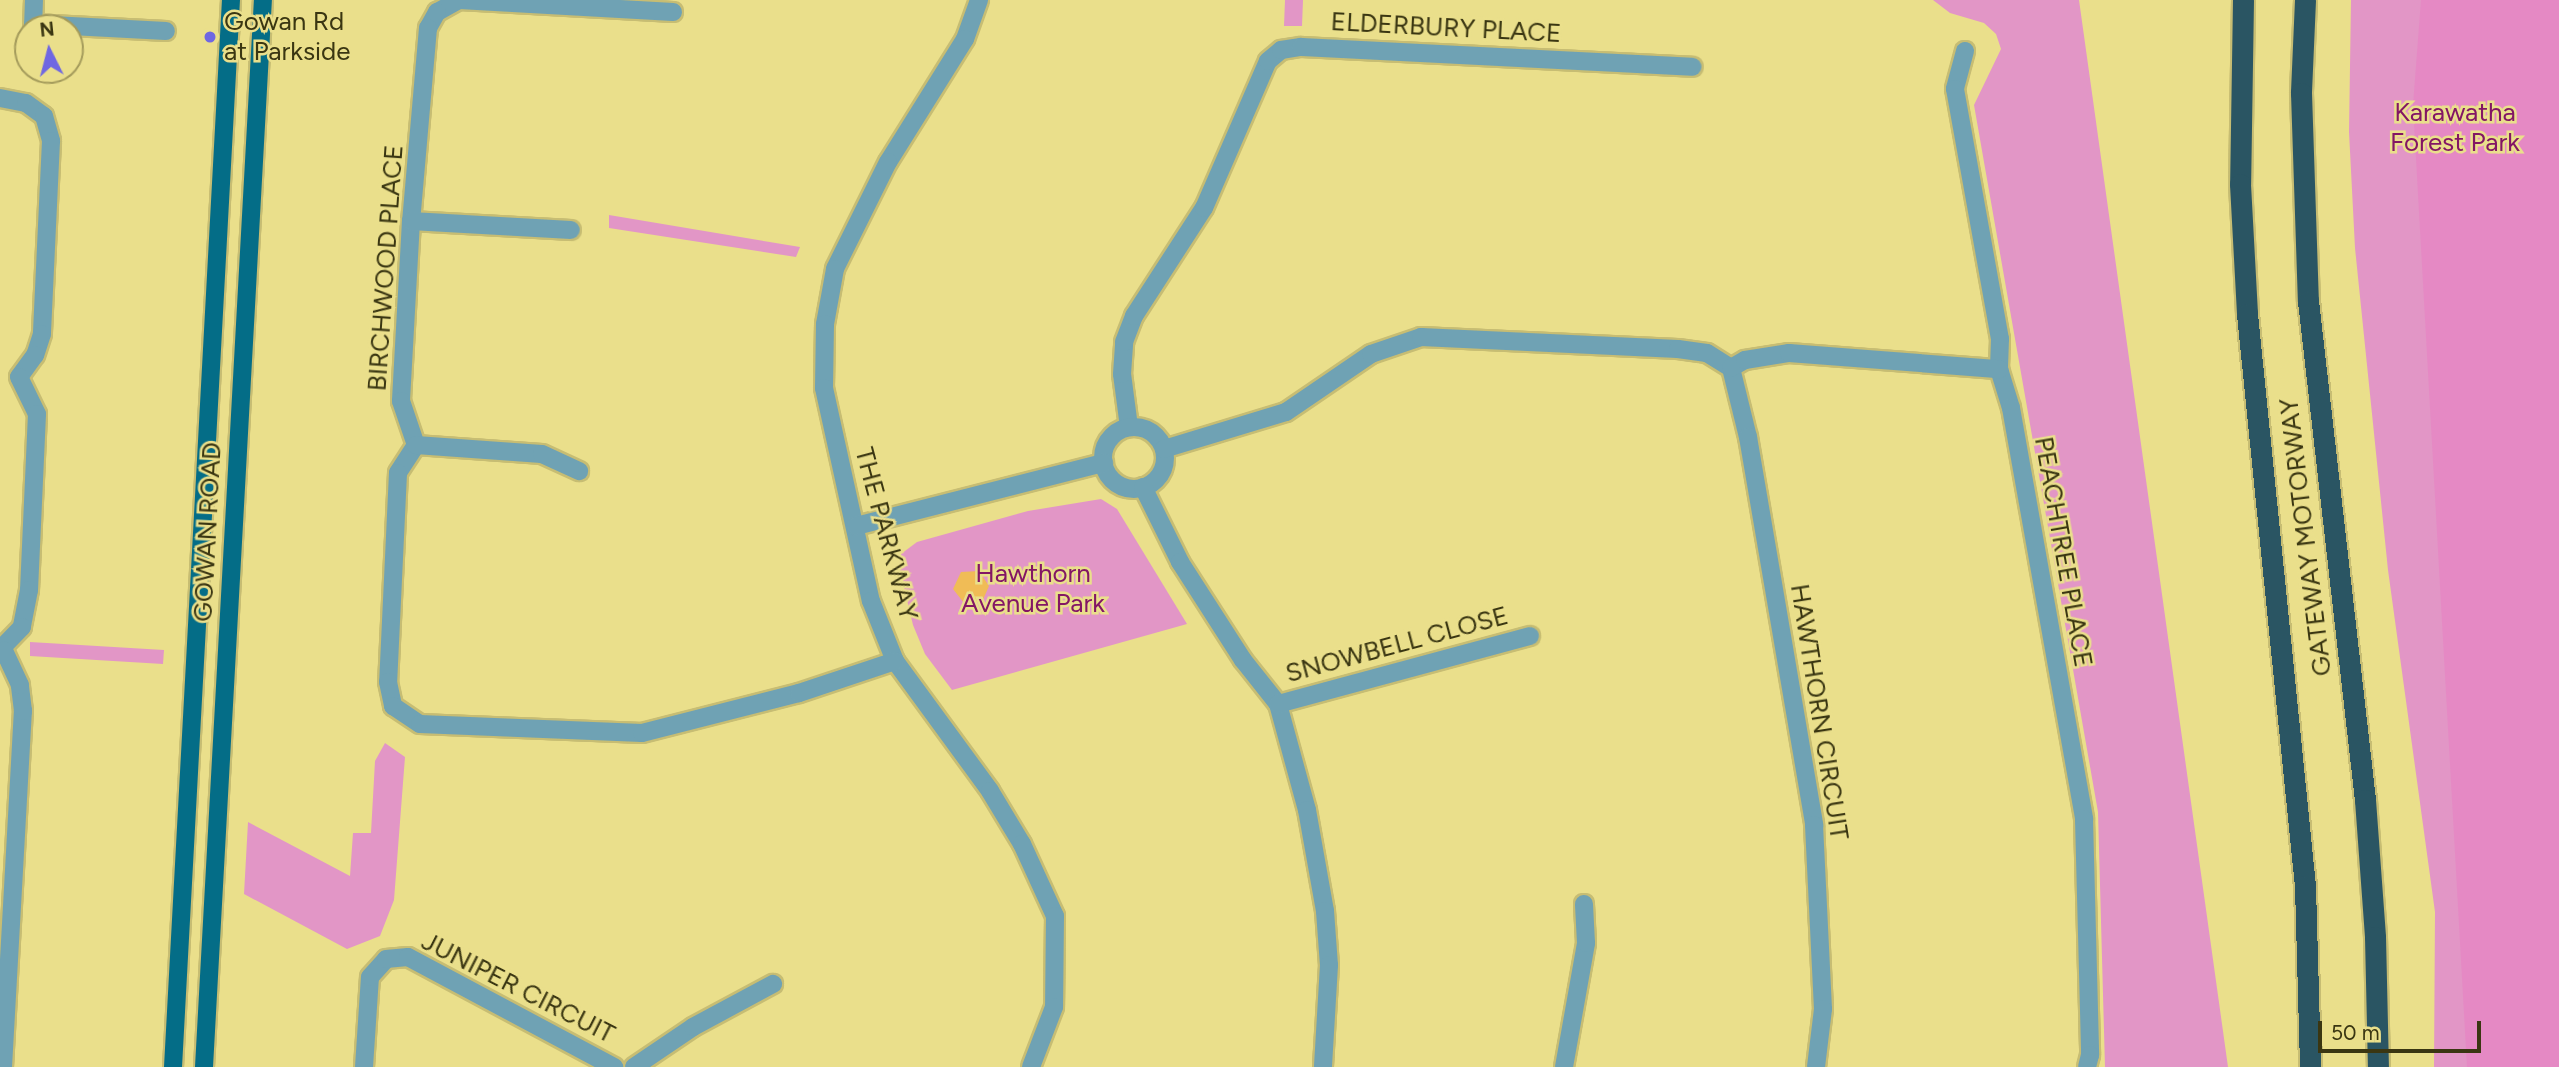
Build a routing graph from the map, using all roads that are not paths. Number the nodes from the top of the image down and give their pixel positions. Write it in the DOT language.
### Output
graph roads {
  1 [pos="231,0"];
  2 [pos="263,0"];
  3 [pos="979,0"];
  4 [pos="2243,0"];
  5 [pos="2305,0"];
  6 [pos="430,6"];
  7 [pos="673,12"];
  8 [pos="84,28"];
  9 [pos="166,31"];
  10 [pos="1965,51"];
  11 [pos="1692,67"];
  12 [pos="0,98"];
  13 [pos="411,221"];
  14 [pos="570,230"];
  15 [pos="1731,368"];
  16 [pos="1999,369"];
  17 [pos="0,376"];
  18 [pos="19,377"];
  19 [pos="1129,427"];
  20 [pos="416,445"];
  21 [pos="1164,449"];
  22 [pos="1104,463"];
  23 [pos="579,471"];
  24 [pos="1143,487"];
  25 [pos="856,526"];
  26 [pos="1530,636"];
  27 [pos="2,650"];
  28 [pos="895,662"];
  29 [pos="1278,704"];
  30 [pos="1584,904"];
  31 [pos="773,984"];
  32 [pos="3,1067"];
  33 [pos="173,1067"];
  34 [pos="204,1067"];
  35 [pos="364,1067"];
  36 [pos="614,1067"];
  37 [pos="634,1067"];
  38 [pos="1031,1067"];
  39 [pos="1323,1067"];
  40 [pos="1564,1067"];
  41 [pos="1816,1067"];
  42 [pos="2087,1067"];
  43 [pos="2310,1067"];
  44 [pos="2378,1067"];
  1 -- 33 [label="main road, GOWAN ROAD"];
  2 -- 34 [label="main road, GOWAN ROAD"];
  3 -- 25 [label="street, THE PARKWAY"];
  4 -- 43 [label="highway, GATEWAY MOTORWAY"];
  5 -- 44 [label="highway, GATEWAY MOTORWAY"];
  6 -- 7 [label="street, BIRCHWOOD PLACE"];
  6 -- 13 [label="street, BIRCHWOOD PLACE"];
  8 -- 9 [label="street"];
  10 -- 16 [label="street, PEACHTREE PLACE"];
  11 -- 19 [label="street, ELDERBURY PLACE"];
  12 -- 18 [label="street"];
  13 -- 14 [label="street"];
  13 -- 20 [label="street, BIRCHWOOD PLACE"];
  15 -- 16 [label="street"];
  15 -- 21 [label="street"];
  15 -- 41 [label="street, HAWTHORN CIRCUIT"];
  16 -- 42 [label="street, PEACHTREE PLACE"];
  17 -- 18 [label="street"];
  18 -- 27 [label="street"];
  19 -- 21 [label="street"];
  19 -- 22 [label="street"];
  20 -- 23 [label="street"];
  20 -- 28 [label="street"];
  21 -- 24 [label="street"];
  22 -- 24 [label="street"];
  22 -- 25 [label="street"];
  24 -- 29 [label="street"];
  25 -- 28 [label="street, THE PARKWAY"];
  26 -- 29 [label="street, SNOWBELL CLOSE"];
  27 -- 32 [label="street"];
  28 -- 38 [label="street, THE PARKWAY"];
  29 -- 39 [label="street"];
  30 -- 40 [label="street"];
  31 -- 37 [label="street"];
  35 -- 36 [label="street, JUNIPER CIRCUIT"];
}
